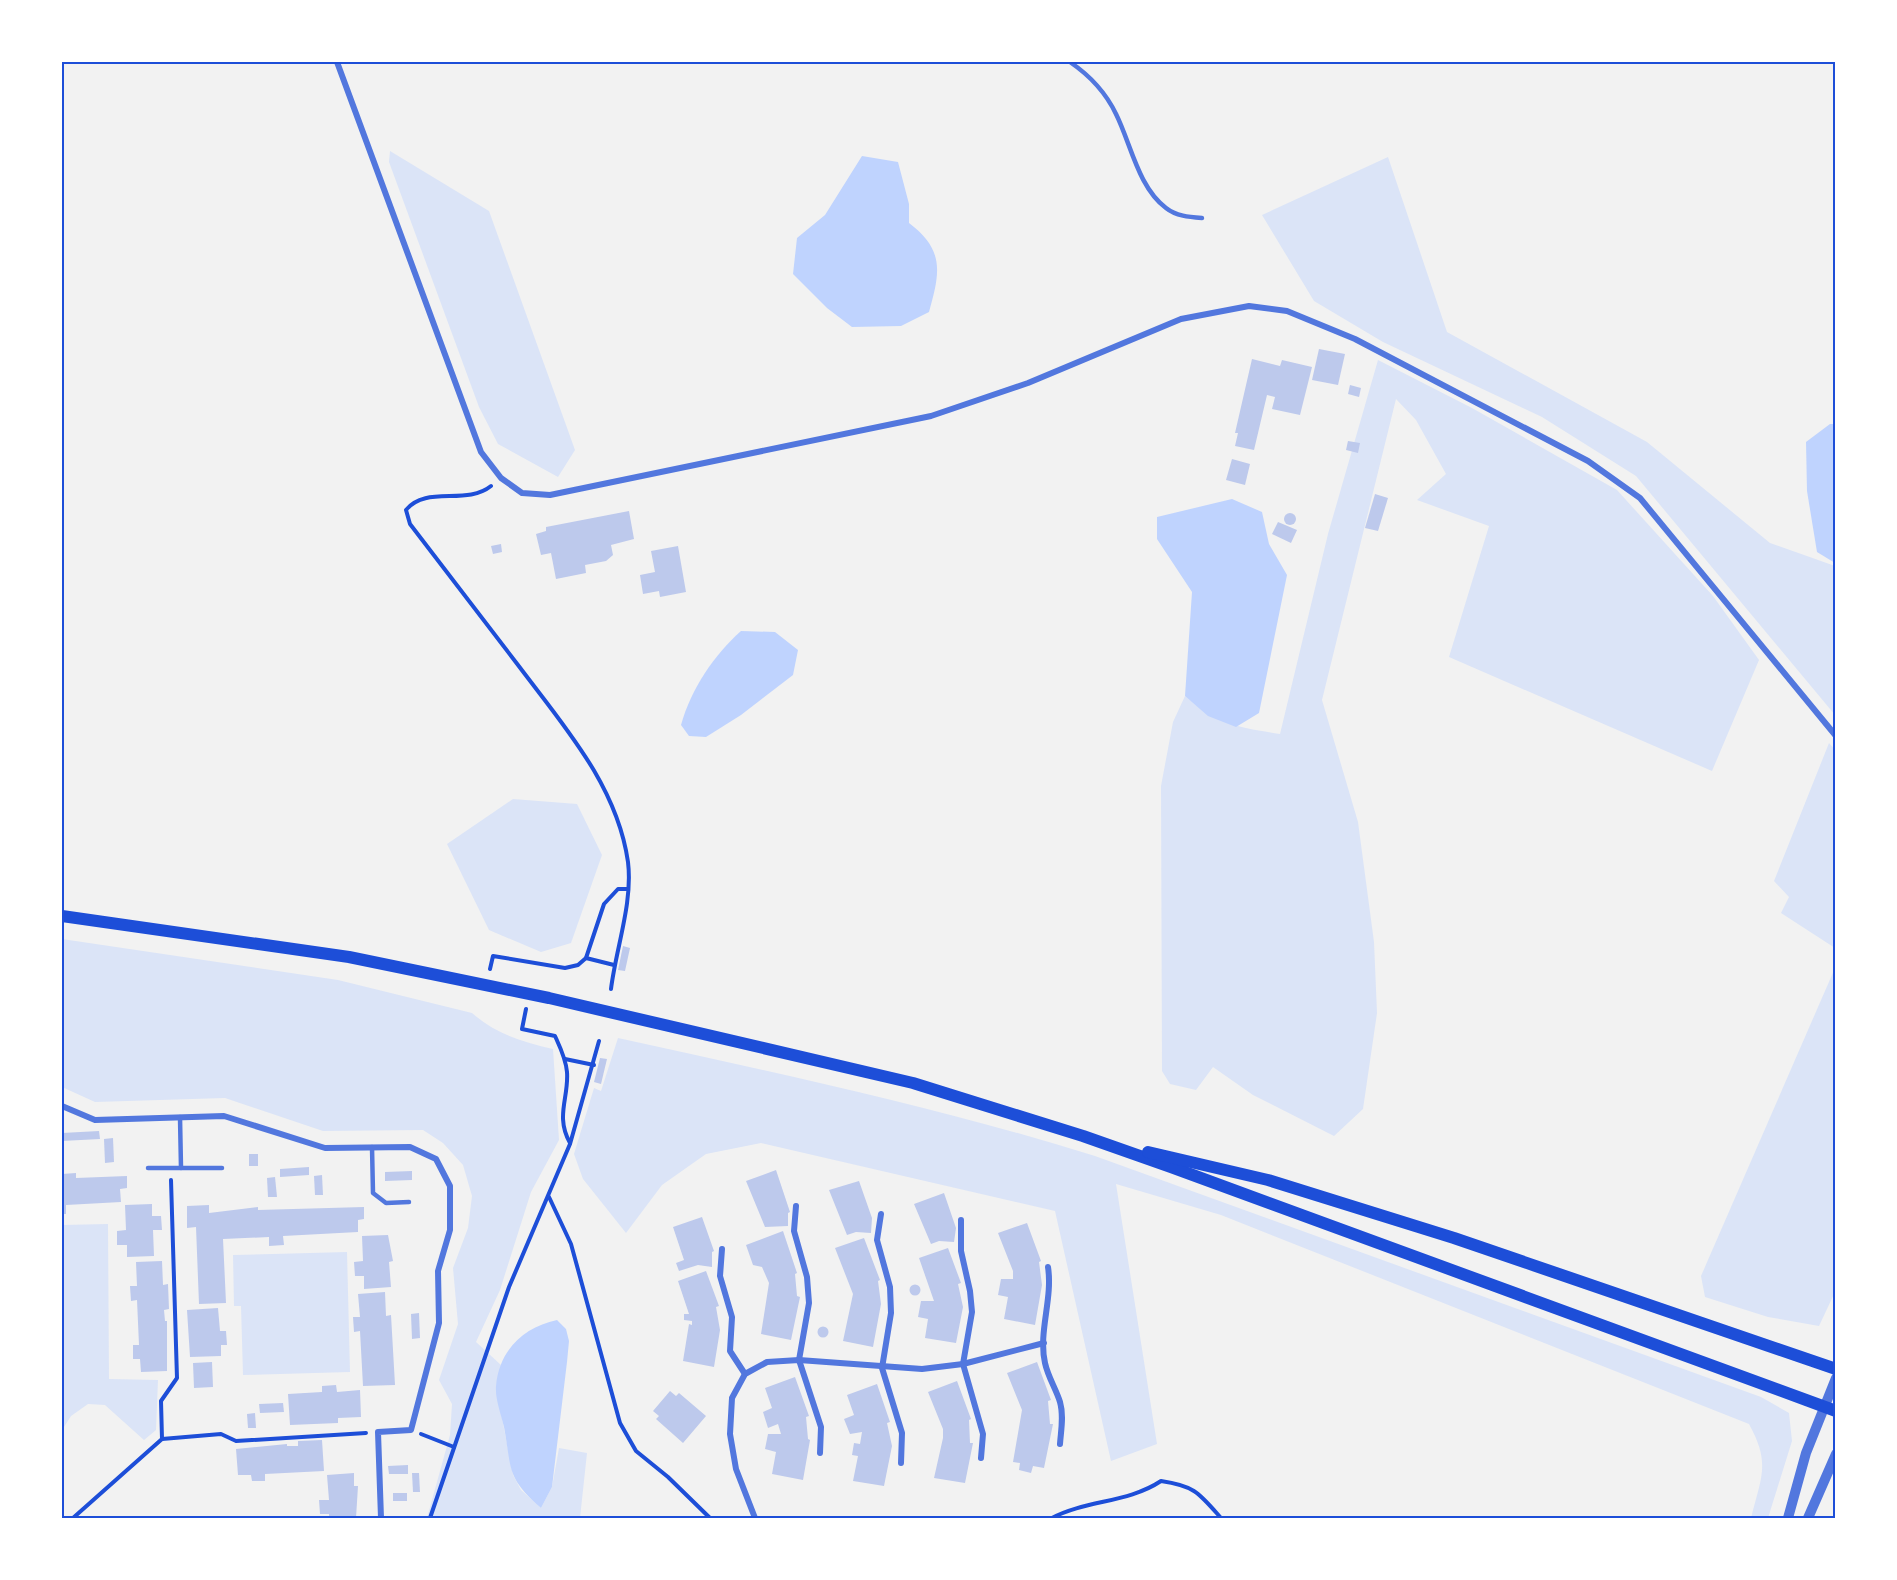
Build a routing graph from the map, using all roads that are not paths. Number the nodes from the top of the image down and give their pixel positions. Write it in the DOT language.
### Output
graph roads {
  1 [pos="337,62"];
  2 [pos="1071,62"];
  3 [pos="1202,218"];
  4 [pos="1836,736"];
  5 [pos="62,916"];
  6 [pos="62,1106"];
  7 [pos="180,1117"];
  8 [pos="1083,1136"];
  9 [pos="372,1147"];
  10 [pos="148,1168"];
  11 [pos="180,1168"];
  12 [pos="222,1168"];
  13 [pos="409,1202"];
  14 [pos="796,1206"];
  15 [pos="881,1214"];
  16 [pos="961,1220"];
  17 [pos="722,1249"];
  18 [pos="1048,1267"];
  19 [pos="1044,1343"];
  20 [pos="799,1360"];
  21 [pos="963,1364"];
  22 [pos="882,1368"];
  23 [pos="1836,1369"];
  24 [pos="745,1374"];
  25 [pos="1836,1378"];
  26 [pos="1830,1408"];
  27 [pos="1060,1444"];
  28 [pos="820,1453"];
  29 [pos="1836,1454"];
  30 [pos="981,1458"];
  31 [pos="901,1463"];
  32 [pos="381,1518"];
  33 [pos="755,1518"];
  34 [pos="1788,1518"];
  35 [pos="1808,1518"];
  1 -- 4 [label="street"];
  2 -- 3 [label="lane"];
  5 -- 8 [label="main road"];
  6 -- 7 [label="street"];
  7 -- 9 [label="street"];
  7 -- 11 [label="lane"];
  8 -- 23 [label="main road"];
  8 -- 26 [label="main road"];
  9 -- 13 [label="lane"];
  9 -- 32 [label="street"];
  10 -- 11 [label="lane"];
  11 -- 12 [label="lane"];
  14 -- 20 [label="street"];
  15 -- 22 [label="street"];
  16 -- 21 [label="street"];
  17 -- 24 [label="street"];
  18 -- 19 [label="street"];
  19 -- 21 [label="street"];
  19 -- 27 [label="street"];
  20 -- 22 [label="street"];
  20 -- 24 [label="street"];
  20 -- 28 [label="street"];
  21 -- 22 [label="street"];
  21 -- 30 [label="street"];
  22 -- 31 [label="street"];
  24 -- 33 [label="street"];
  25 -- 26 [label="street"];
  26 -- 34 [label="street"];
  29 -- 35 [label="street"];
}
